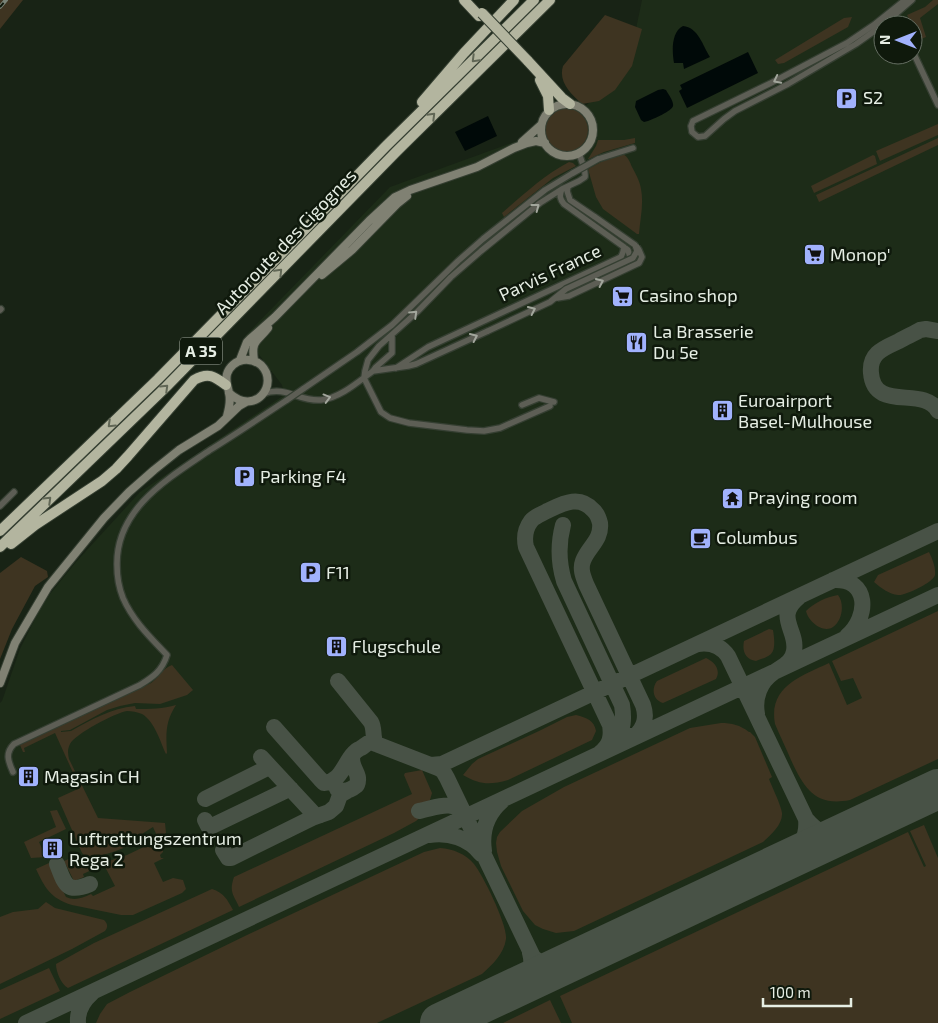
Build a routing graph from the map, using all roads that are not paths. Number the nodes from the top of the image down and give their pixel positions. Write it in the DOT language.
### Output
graph roads {
  1 [pos="464,0"];
  2 [pos="470,0"];
  3 [pos="514,0"];
  4 [pos="534,0"];
  5 [pos="550,0"];
  6 [pos="904,0"];
  7 [pos="912,0"];
  8 [pos="480,15"];
  9 [pos="886,15"];
  10 [pos="895,15"];
  11 [pos="873,25"];
  12 [pos="873,32"];
  13 [pos="526,61"];
  14 [pos="919,65"];
  15 [pos="570,104"];
  16 [pos="938,105"];
  17 [pos="549,110"];
  18 [pos="541,125"];
  19 [pos="545,143"];
  20 [pos="386,146"];
  21 [pos="514,148"];
  22 [pos="633,148"];
  23 [pos="579,153"];
  24 [pos="425,186"];
  25 [pos="565,188"];
  26 [pos="369,221"];
  27 [pos="367,234"];
  28 [pos="624,247"];
  29 [pos="630,256"];
  30 [pos="306,286"];
  31 [pos="275,317"];
  32 [pos="483,320"];
  33 [pos="491,324"];
  34 [pos="392,335"];
  35 [pos="240,360"];
  36 [pos="254,360"];
  37 [pos="396,368"];
  38 [pos="373,371"];
  39 [pos="364,378"];
  40 [pos="228,389"];
  41 [pos="263,394"];
  42 [pos="246,402"];
  43 [pos="522,405"];
  44 [pos="227,416"];
  45 [pos="14,492"];
  46 [pos="0,506"];
  47 [pos="0,531"];
  48 [pos="0,546"];
  49 [pos="0,551"];
  50 [pos="0,683"];
  51 [pos="13,772"];
  1 -- 8 [label="highway"];
  2 -- 8 [label="highway"];
  3 -- 20 [label="highway"];
  4 -- 20 [label="highway, Autoroute des Cigognes / A 35, one-way"];
  48 -- 5 [label="highway, Autoroute des Cigognes / A 35, one-way"];
  6 -- 9 [label="street, one-way"];
  7 -- 10 [label="street"];
  8 -- 13 [label="highway, bridge"];
  11 -- 12 [label="street, one-way"];
  13 -- 15 [label="highway"];
  13 -- 17 [label="highway"];
  14 -- 16 [label="street"];
  15 -- 17 [label="street"];
  15 -- 23 [label="street"];
  17 -- 18 [label="street"];
  18 -- 19 [label="street"];
  18 -- 21 [label="street"];
  19 -- 21 [label="street"];
  19 -- 23 [label="street"];
  20 -- 47 [label="highway, Autoroute des Cigognes / A 35, one-way"];
  21 -- 24 [label="street"];
  22 -- 51 [label="street, bridge"];
  23 -- 25 [label="street"];
  24 -- 26 [label="street"];
  24 -- 27 [label="street"];
  25 -- 28 [label="street"];
  34 -- 25 [label="street, one-way"];
  37 -- 25 [label="street, one-way, bridge"];
  26 -- 27 [label="street"];
  26 -- 30 [label="street"];
  27 -- 30 [label="street"];
  28 -- 29 [label="street"];
  28 -- 32 [label="street, Parvis France"];
  30 -- 31 [label="street"];
  31 -- 35 [label="street"];
  31 -- 36 [label="street"];
  32 -- 33 [label="street"];
  32 -- 37 [label="street, Parvis France"];
  34 -- 38 [label="street"];
  34 -- 39 [label="street"];
  35 -- 36 [label="street"];
  35 -- 40 [label="street"];
  36 -- 41 [label="street"];
  37 -- 38 [label="street"];
  38 -- 39 [label="street"];
  41 -- 39 [label="street, one-way"];
  39 -- 43 [label="street"];
  40 -- 42 [label="street"];
  40 -- 44 [label="street"];
  40 -- 49 [label="highway"];
  41 -- 42 [label="street"];
  42 -- 44 [label="street"];
  44 -- 50 [label="street"];
  45 -- 46 [label="street"];
}
